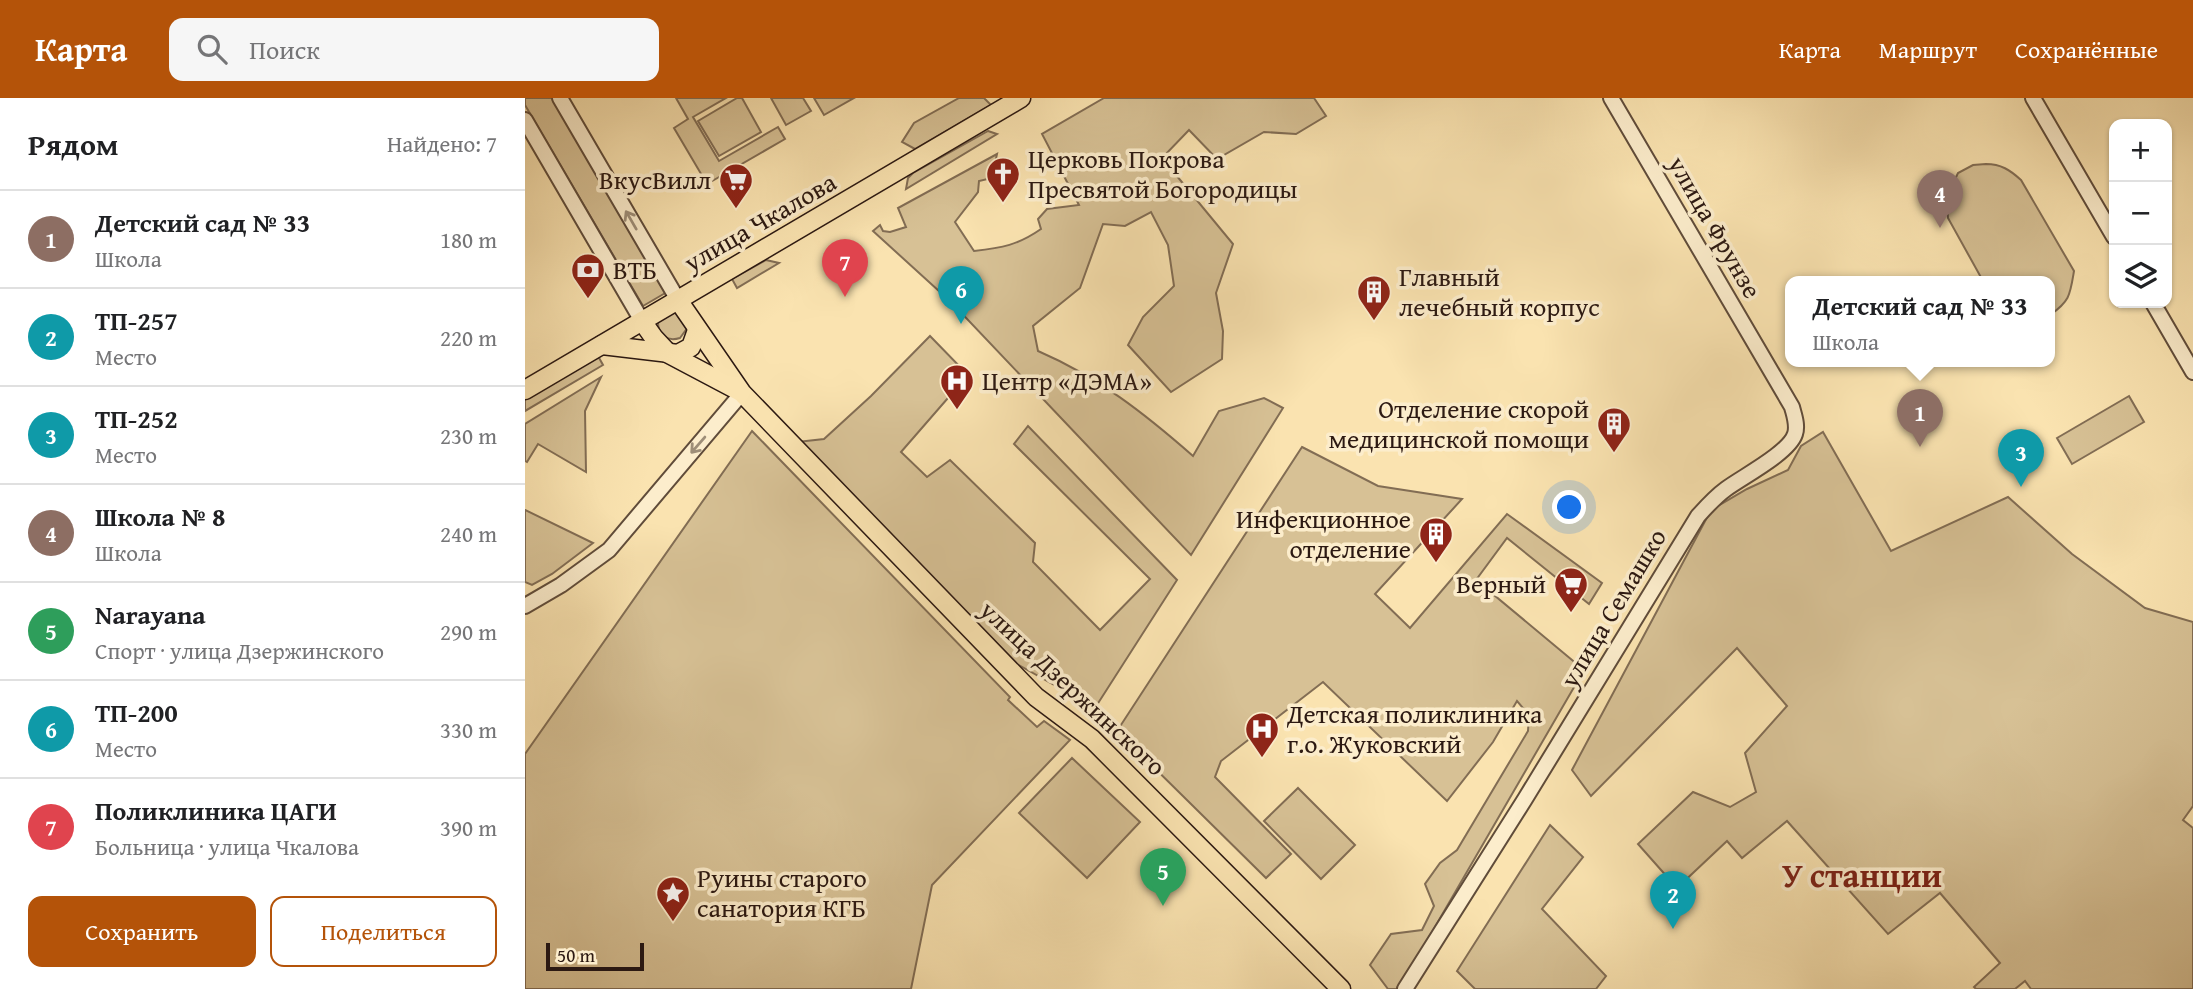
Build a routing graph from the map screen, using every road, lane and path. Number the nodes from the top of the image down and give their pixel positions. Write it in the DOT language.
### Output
graph roads {
  1 [pos="560,98"];
  2 [pos="1021,98"];
  3 [pos="1611,98"];
  4 [pos="2033,98"];
  5 [pos="525,120"];
  6 [pos="2109,228"];
  7 [pos="678,300"];
  8 [pos="2156,308"];
  9 [pos="642,321"];
  10 [pos="697,330"];
  11 [pos="602,345"];
  12 [pos="669,354"];
  13 [pos="2193,372"];
  14 [pos="525,390"];
  15 [pos="742,393"];
  16 [pos="1795,419"];
  17 [pos="525,606"];
  18 [pos="1341,989"];
  19 [pos="1405,989"];
  7 -- 1 [label="street, one-way"];
  2 -- 7 [label="main road, улица Чкалова"];
  3 -- 16 [label="street, улица Фрунзе"];
  4 -- 6 [label="street"];
  5 -- 9 [label="street"];
  7 -- 9 [label="main road, улица Чкалова"];
  7 -- 10 [label="main road, улица Дзержинского"];
  8 -- 13 [label="street"];
  9 -- 11 [label="main road, улица Чкалова"];
  9 -- 12 [label="main road, улица Дзержинского"];
  10 -- 12 [label="main road"];
  10 -- 15 [label="main road, улица Дзержинского"];
  11 -- 12 [label="main road, улица Дзержинского"];
  11 -- 14 [label="main road, улица Чкалова"];
  12 -- 15 [label="main road, улица Дзержинского"];
  15 -- 17 [label="street, one-way"];
  15 -- 18 [label="main road, улица Дзержинского"];
  16 -- 19 [label="street, улица Семашко"];
}
